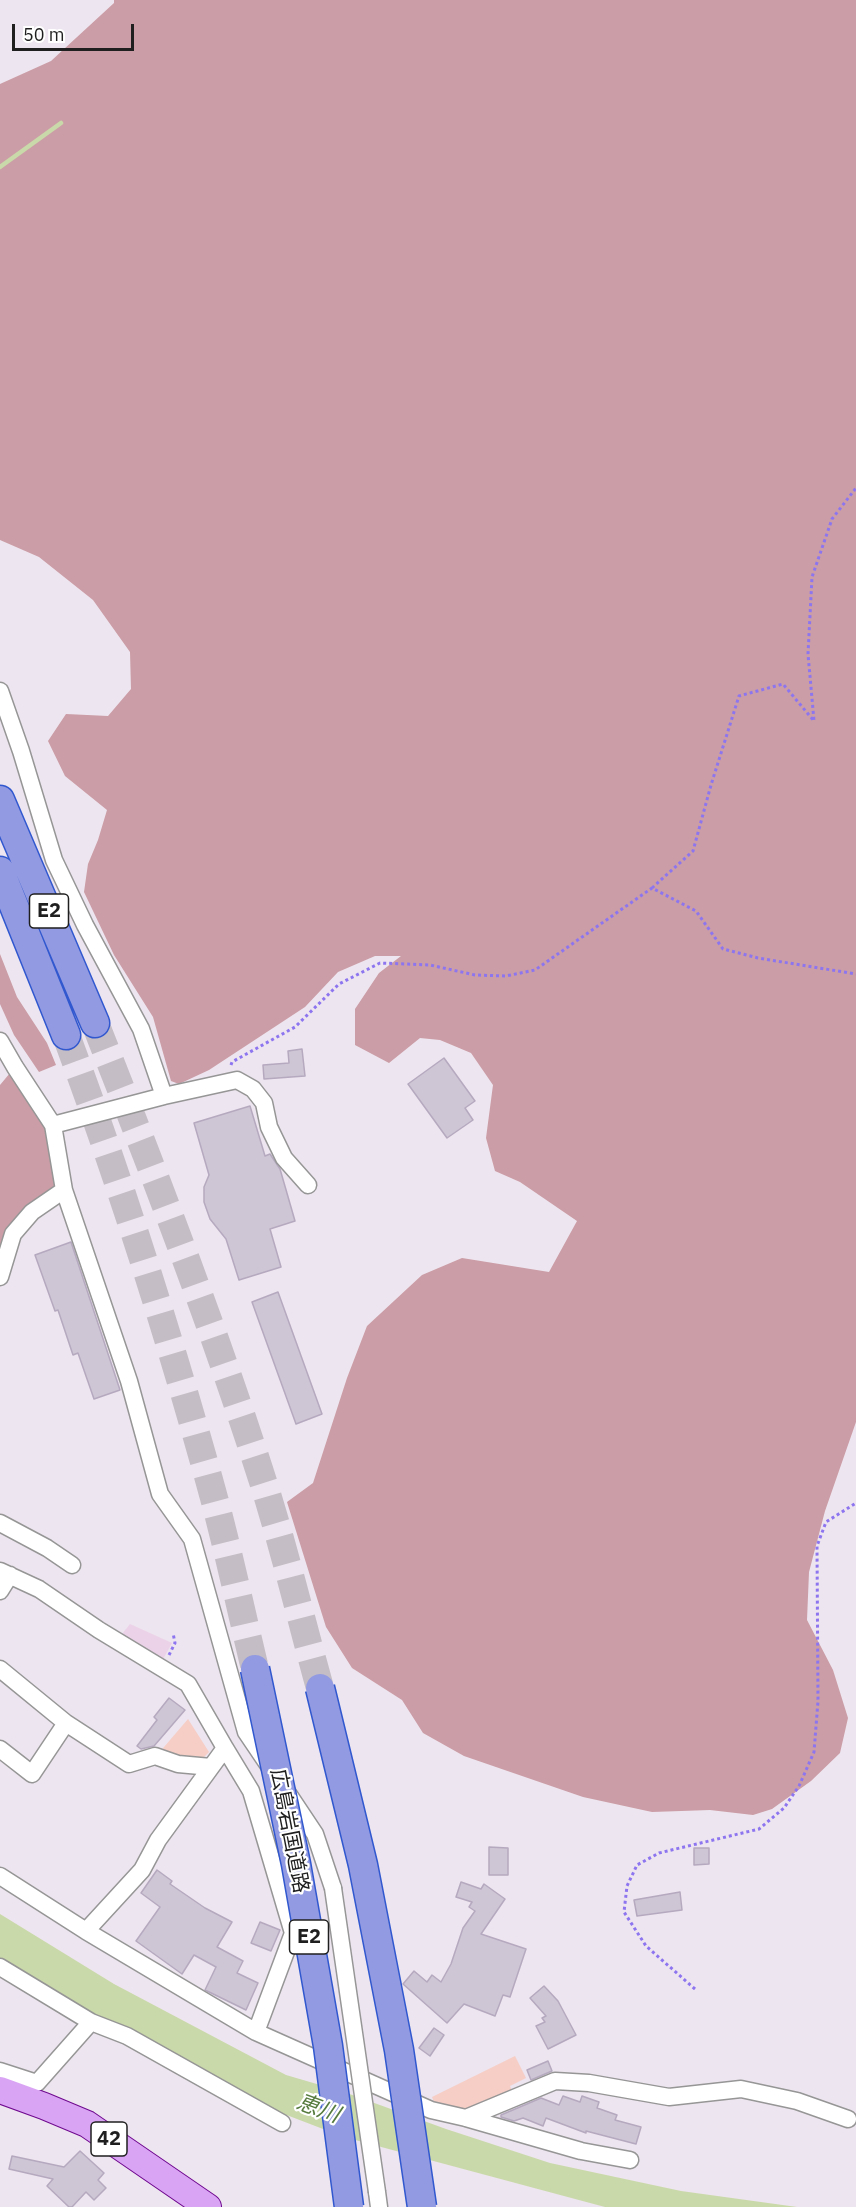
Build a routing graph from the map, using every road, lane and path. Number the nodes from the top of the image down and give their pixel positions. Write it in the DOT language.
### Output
graph roads {
  1 [pos="856,488"];
  2 [pos="0,691"];
  3 [pos="0,800"];
  4 [pos="0,871"];
  5 [pos="652,888"];
  6 [pos="856,974"];
  7 [pos="96,1023"];
  8 [pos="66,1035"];
  9 [pos="0,1041"];
  10 [pos="229,1082"];
  11 [pos="164,1096"];
  12 [pos="53,1125"];
  13 [pos="308,1185"];
  14 [pos="63,1190"];
  15 [pos="0,1277"];
  16 [pos="856,1503"];
  17 [pos="0,1523"];
  18 [pos="72,1565"];
  19 [pos="5,1573"];
  20 [pos="0,1591"];
  21 [pos="173,1633"];
  22 [pos="0,1669"];
  23 [pos="255,1669"];
  24 [pos="168,1672"];
  25 [pos="320,1688"];
  26 [pos="66,1722"];
  27 [pos="225,1748"];
  28 [pos="1,1752"];
  29 [pos="211,1767"];
  30 [pos="0,1876"];
  31 [pos="86,1931"];
  32 [pos="0,1967"];
  33 [pos="695,1989"];
  34 [pos="91,2022"];
  35 [pos="256,2032"];
  36 [pos="0,2071"];
  37 [pos="0,2090"];
  38 [pos="466,2118"];
  39 [pos="848,2119"];
  40 [pos="282,2123"];
  41 [pos="630,2160"];
  42 [pos="378,2199"];
  43 [pos="208,2207"];
  44 [pos="349,2207"];
  45 [pos="422,2207"];
  1 -- 5 [label="path"];
  2 -- 11 [label="street"];
  3 -- 7 [label="highway, E2"];
  4 -- 8 [label="highway, E2"];
  5 -- 6 [label="path"];
  5 -- 10 [label="path"];
  9 -- 12 [label="street"];
  10 -- 11 [label="street"];
  10 -- 13 [label="street"];
  11 -- 12 [label="street"];
  12 -- 14 [label="street"];
  14 -- 15 [label="street"];
  14 -- 42 [label="street, bridge"];
  16 -- 33 [label="path"];
  17 -- 18 [label="street"];
  19 -- 20 [label="street"];
  19 -- 24 [label="street"];
  21 -- 24 [label="path"];
  22 -- 26 [label="street"];
  23 -- 44 [label="highway, 広島岩国道路 / E2, bridge"];
  24 -- 27 [label="street"];
  25 -- 45 [label="highway, bridge"];
  26 -- 28 [label="street"];
  26 -- 29 [label="street"];
  27 -- 29 [label="street"];
  27 -- 35 [label="street"];
  29 -- 31 [label="street"];
  30 -- 31 [label="street"];
  31 -- 35 [label="street"];
  32 -- 34 [label="street"];
  34 -- 36 [label="street"];
  34 -- 40 [label="street"];
  35 -- 38 [label="street"];
  37 -- 43 [label="main road, 42"];
  38 -- 39 [label="street"];
  38 -- 41 [label="street"];
}
